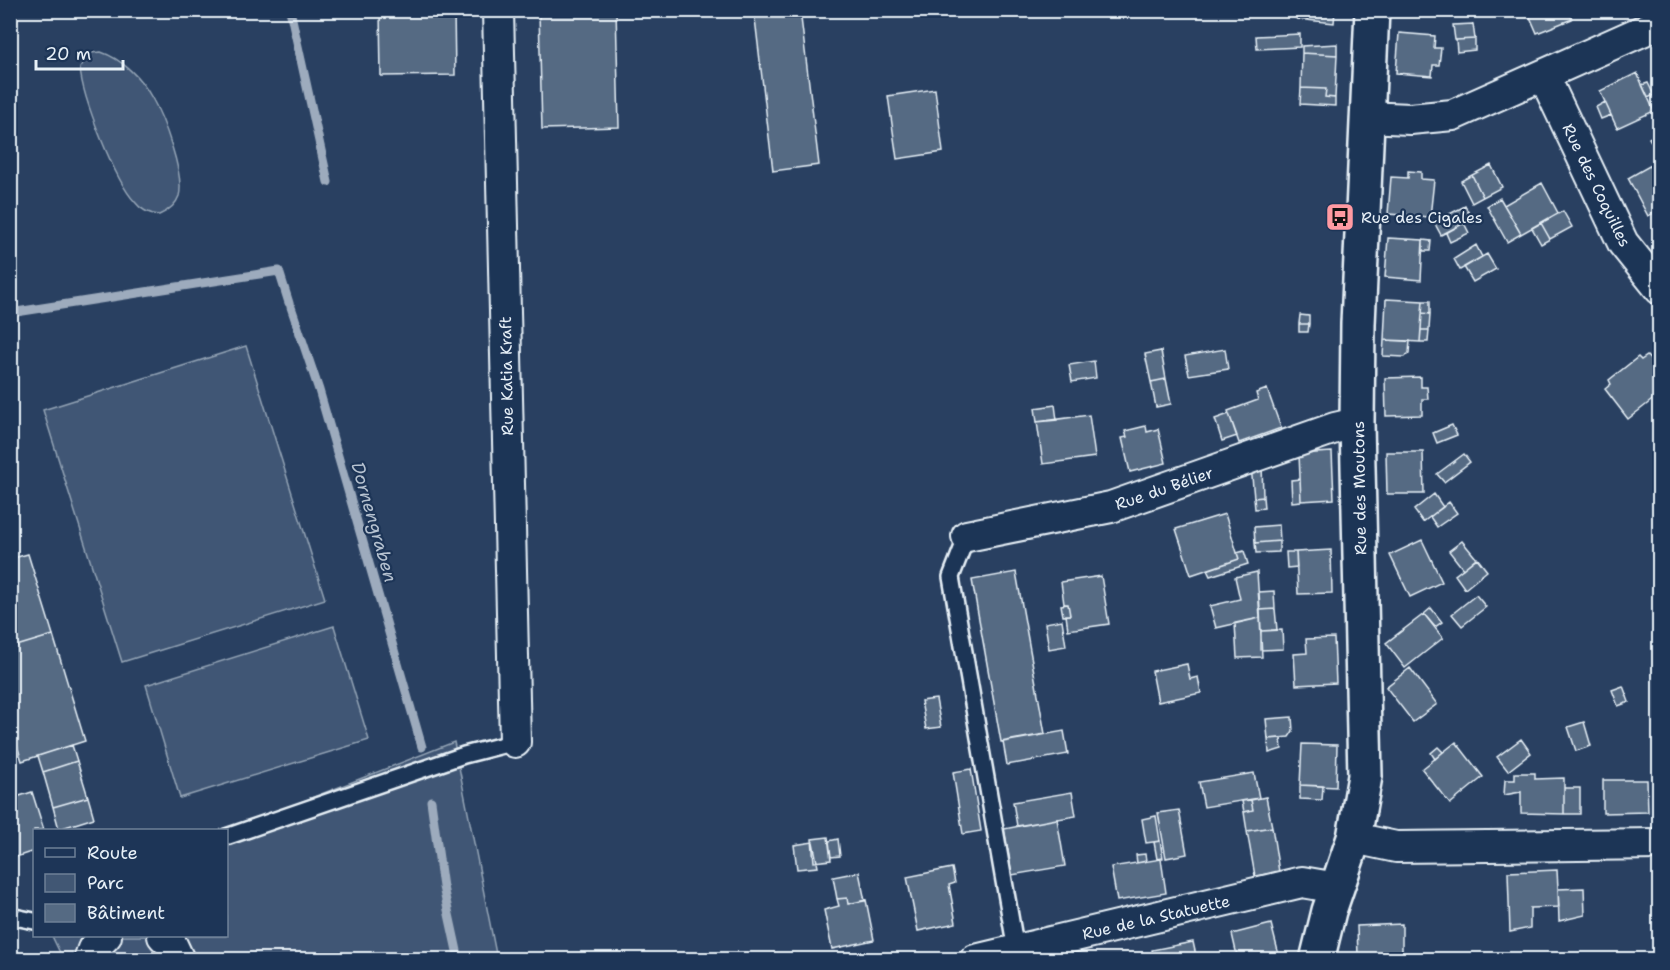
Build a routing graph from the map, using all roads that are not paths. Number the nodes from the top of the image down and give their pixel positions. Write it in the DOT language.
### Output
graph roads {
  1 [pos="498,10"];
  2 [pos="1372,10"];
  3 [pos="1659,23"];
  4 [pos="1544,76"];
  5 [pos="1366,117"];
  6 [pos="1659,289"];
  7 [pos="1357,423"];
  8 [pos="967,536"];
  9 [pos="515,742"];
  10 [pos="228,836"];
  11 [pos="1354,838"];
  12 [pos="1659,844"];
  13 [pos="1337,888"];
  14 [pos="10,916"];
  15 [pos="33,921"];
  16 [pos="164,937"];
  17 [pos="1016,950"];
  18 [pos="179,960"];
  19 [pos="975,960"];
  20 [pos="1317,960"];
  1 -- 9 [label="street, Rue Katia Kraft"];
  2 -- 5 [label="street, Rue des Moutons"];
  3 -- 4 [label="street"];
  4 -- 5 [label="street"];
  4 -- 6 [label="street, Rue des Coquilles"];
  5 -- 7 [label="street, Rue des Moutons"];
  7 -- 8 [label="street, Rue du Bélier"];
  7 -- 11 [label="street, Rue des Moutons"];
  8 -- 17 [label="lane"];
  9 -- 10 [label="lane"];
  11 -- 12 [label="street"];
  11 -- 13 [label="street, Rue des Moutons"];
  13 -- 17 [label="street, Rue de la Statuette"];
  13 -- 20 [label="street, Rue des Moutons"];
  14 -- 15 [label="lane"];
  16 -- 18 [label="street"];
  17 -- 19 [label="street, Rue de la Statuette"];
}
